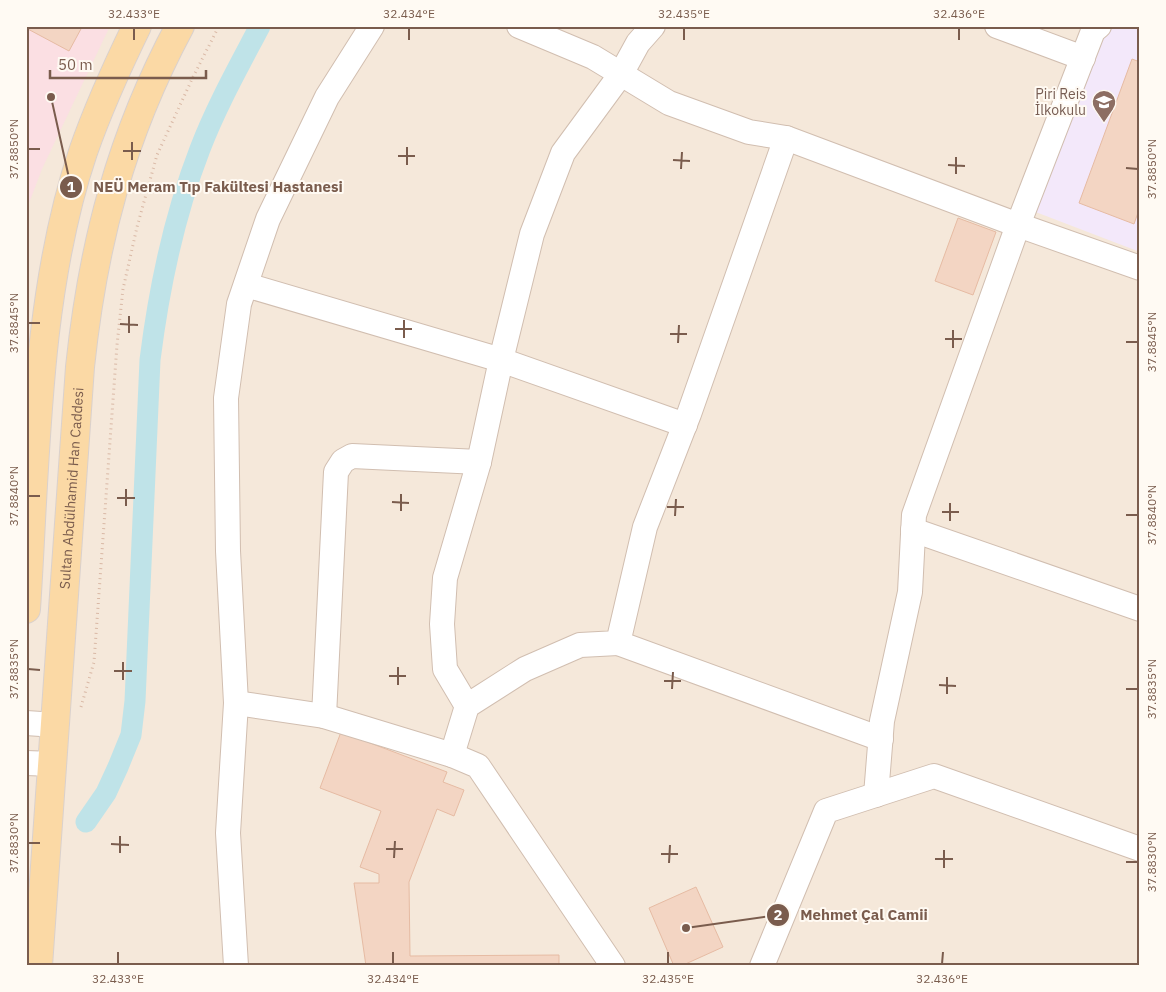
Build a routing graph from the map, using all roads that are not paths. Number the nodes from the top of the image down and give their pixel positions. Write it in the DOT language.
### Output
graph roads {
  1 [pos="137,26"];
  2 [pos="180,26"];
  3 [pos="372,26"];
  4 [pos="519,26"];
  5 [pos="653,26"];
  6 [pos="997,26"];
  7 [pos="1095,28"];
  8 [pos="1083,58"];
  9 [pos="621,74"];
  10 [pos="786,138"];
  11 [pos="1018,226"];
  12 [pos="1140,268"];
  13 [pos="246,285"];
  14 [pos="501,360"];
  15 [pos="685,425"];
  16 [pos="479,462"];
  17 [pos="913,530"];
  18 [pos="1140,609"];
  19 [pos="26,610"];
  20 [pos="618,643"];
  21 [pos="236,703"];
  22 [pos="467,706"];
  23 [pos="324,716"];
  24 [pos="26,723"];
  25 [pos="56,725"];
  26 [pos="881,739"];
  27 [pos="452,755"];
  28 [pos="40,764"];
  29 [pos="876,795"];
  30 [pos="1140,850"];
  31 [pos="38,966"];
  32 [pos="236,966"];
  33 [pos="612,966"];
  34 [pos="762,966"];
  1 -- 19 [label="main road"];
  2 -- 25 [label="main road, Sultan Abdülhamid Han Caddesi"];
  3 -- 13 [label="street"];
  4 -- 9 [label="street"];
  5 -- 9 [label="street"];
  6 -- 8 [label="street"];
  7 -- 8 [label="street"];
  8 -- 11 [label="street"];
  9 -- 10 [label="street"];
  9 -- 14 [label="street"];
  10 -- 11 [label="street"];
  10 -- 15 [label="street"];
  11 -- 12 [label="street"];
  11 -- 17 [label="street"];
  13 -- 14 [label="street"];
  13 -- 21 [label="street"];
  14 -- 15 [label="street"];
  14 -- 16 [label="street"];
  15 -- 20 [label="street"];
  16 -- 22 [label="street"];
  16 -- 23 [label="street"];
  17 -- 18 [label="street"];
  17 -- 26 [label="street"];
  20 -- 22 [label="street"];
  20 -- 26 [label="street"];
  21 -- 23 [label="street"];
  21 -- 32 [label="street"];
  22 -- 27 [label="street"];
  23 -- 27 [label="street"];
  24 -- 25 [label="street"];
  25 -- 28 [label="main road, Sultan Abdülhamid Han Caddesi"];
  26 -- 29 [label="street"];
  27 -- 33 [label="street"];
  28 -- 31 [label="main road, Sultan Abdülhamid Han Caddesi"];
  29 -- 30 [label="street"];
  29 -- 34 [label="street"];
}
